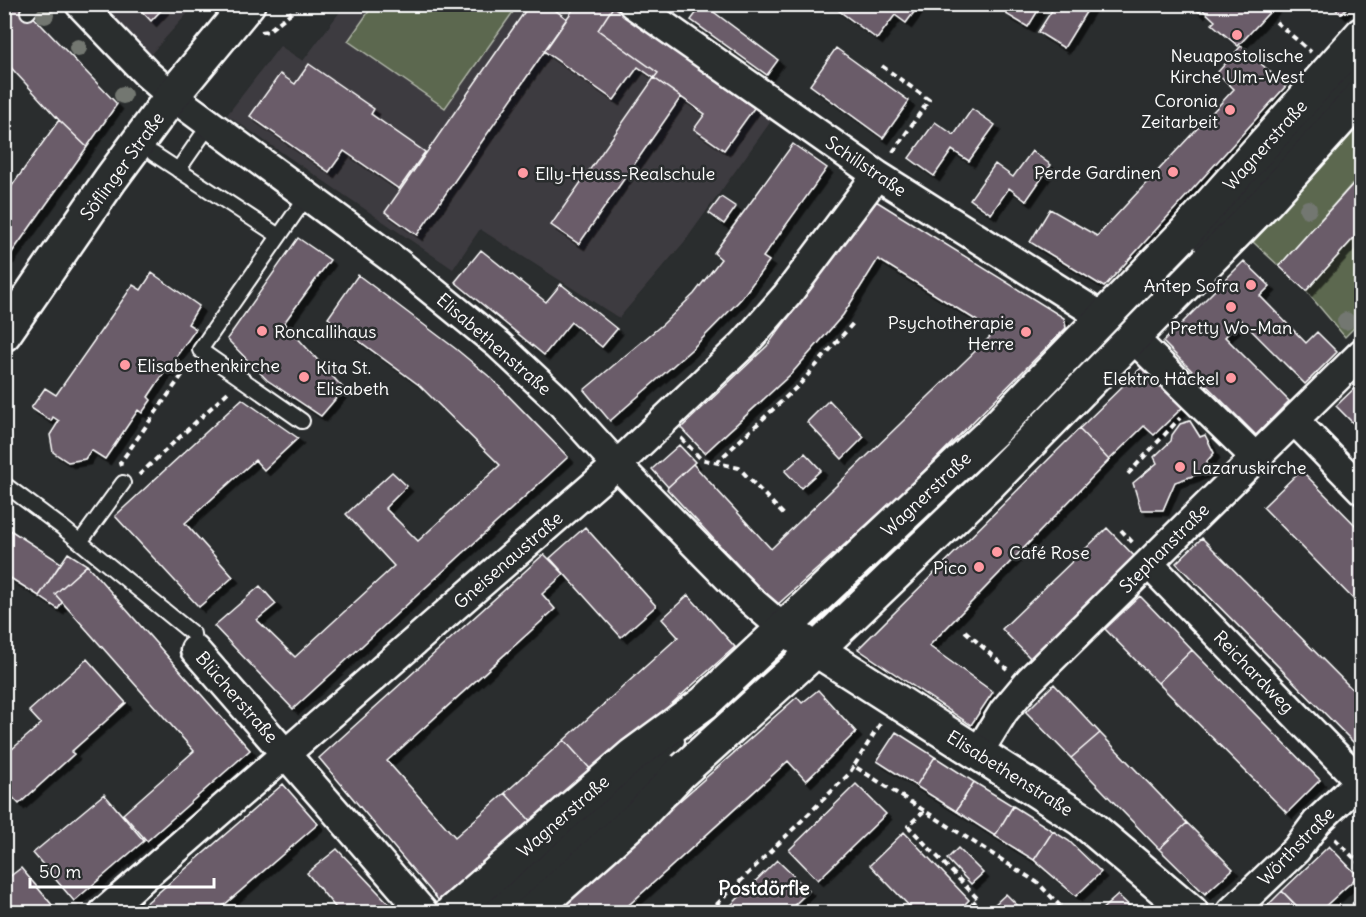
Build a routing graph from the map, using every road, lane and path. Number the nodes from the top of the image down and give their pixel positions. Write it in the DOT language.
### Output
graph roads {
  1 [pos="80,4"];
  2 [pos="302,4"];
  3 [pos="633,4"];
  4 [pos="251,19"];
  5 [pos="1276,22"];
  6 [pos="1362,34"];
  7 [pos="1362,51"];
  8 [pos="882,66"];
  9 [pos="1347,68"];
  10 [pos="1362,95"];
  11 [pos="172,96"];
  12 [pos="210,124"];
  13 [pos="154,154"];
  14 [pos="178,170"];
  15 [pos="877,175"];
  16 [pos="307,196"];
  17 [pos="279,236"];
  18 [pos="1188,259"];
  19 [pos="1156,294"];
  20 [pos="9,318"];
  21 [pos="1104,318"];
  22 [pos="855,321"];
  23 [pos="1132,337"];
  24 [pos="200,350"];
  25 [pos="1362,353"];
  26 [pos="242,379"];
  27 [pos="1197,399"];
  28 [pos="664,420"];
  29 [pos="1293,420"];
  30 [pos="302,422"];
  31 [pos="1255,457"];
  32 [pos="716,463"];
  33 [pos="617,465"];
  34 [pos="1128,474"];
  35 [pos="123,483"];
  36 [pos="4,484"];
  37 [pos="1362,490"];
  38 [pos="784,515"];
  39 [pos="80,542"];
  40 [pos="1149,564"];
  41 [pos="844,604"];
  42 [pos="965,631"];
  43 [pos="801,640"];
  44 [pos="195,650"];
  45 [pos="1026,686"];
  46 [pos="894,700"];
  47 [pos="688,746"];
  48 [pos="978,753"];
  49 [pos="287,755"];
  50 [pos="854,766"];
  51 [pos="1361,780"];
  52 [pos="924,811"];
  53 [pos="1317,822"];
  54 [pos="1362,866"];
  55 [pos="1362,896"];
  56 [pos="105,912"];
  57 [pos="423,912"];
  58 [pos="452,912"];
  59 [pos="483,912"];
  60 [pos="500,912"];
  61 [pos="531,912"];
  62 [pos="708,912"];
  63 [pos="964,912"];
  64 [pos="1066,912"];
  65 [pos="1191,912"];
  66 [pos="1231,912"];
  67 [pos="1345,912"];
  1 -- 11 [label="street, Elisabethenstraße"];
  2 -- 4 [label="path"];
  3 -- 15 [label="street, Schillstraße"];
  4 -- 11 [label="street, Söflinger Straße"];
  5 -- 9 [label="path"];
  6 -- 9 [label="street, Wagnerstraße"];
  7 -- 43 [label="lane"];
  8 -- 15 [label="path"];
  9 -- 18 [label="lane"];
  9 -- 21 [label="street, Wagnerstraße"];
  10 -- 23 [label="street, Wagnerstraße"];
  11 -- 12 [label="street, Elisabethenstraße"];
  11 -- 20 [label="street, Söflinger Straße"];
  12 -- 14 [label="lane"];
  12 -- 16 [label="street, Elisabethenstraße"];
  13 -- 14 [label="lane"];
  14 -- 17 [label="lane"];
  15 -- 21 [label="street, Schillstraße"];
  15 -- 28 [label="street, Gneisenaustraße"];
  16 -- 17 [label="lane"];
  16 -- 33 [label="street, Elisabethenstraße"];
  17 -- 24 [label="lane"];
  19 -- 41 [label="lane"];
  21 -- 43 [label="street, Wagnerstraße"];
  22 -- 32 [label="path"];
  23 -- 27 [label="street"];
  23 -- 43 [label="street, Wagnerstraße"];
  24 -- 26 [label="lane"];
  24 -- 35 [label="path"];
  25 -- 29 [label="street, Stephanstraße"];
  26 -- 30 [label="lane"];
  26 -- 35 [label="path"];
  27 -- 31 [label="street"];
  27 -- 34 [label="path"];
  28 -- 32 [label="path"];
  28 -- 33 [label="street, Gneisenaustraße"];
  29 -- 31 [label="street, Stephanstraße"];
  29 -- 37 [label="street"];
  31 -- 40 [label="street, Stephanstraße"];
  32 -- 38 [label="path"];
  33 -- 43 [label="street, Elisabethenstraße"];
  33 -- 49 [label="street, Gneisenaustraße"];
  35 -- 39 [label="lane"];
  36 -- 39 [label="lane, Blücherstraße"];
  39 -- 44 [label="lane, Blücherstraße"];
  40 -- 45 [label="street, Stephanstraße"];
  40 -- 51 [label="street, Reichardweg"];
  42 -- 45 [label="path"];
  43 -- 46 [label="street, Elisabethenstraße"];
  43 -- 58 [label="street, Wagnerstraße"];
  43 -- 59 [label="lane"];
  43 -- 61 [label="street, Wagnerstraße"];
  44 -- 49 [label="street, Blücherstraße"];
  45 -- 48 [label="street, Stephanstraße"];
  46 -- 48 [label="street, Elisabethenstraße"];
  46 -- 50 [label="path"];
  47 -- 60 [label="lane"];
  48 -- 65 [label="street, Elisabethenstraße"];
  49 -- 56 [label="street, Gneisenaustraße"];
  49 -- 57 [label="street, Blücherstraße"];
  50 -- 52 [label="path"];
  50 -- 62 [label="path"];
  51 -- 53 [label="street, Wörthstraße"];
  52 -- 63 [label="path"];
  52 -- 64 [label="path"];
  53 -- 54 [label="path"];
  53 -- 66 [label="street, Wörthstraße"];
  55 -- 67 [label="path"];
}
